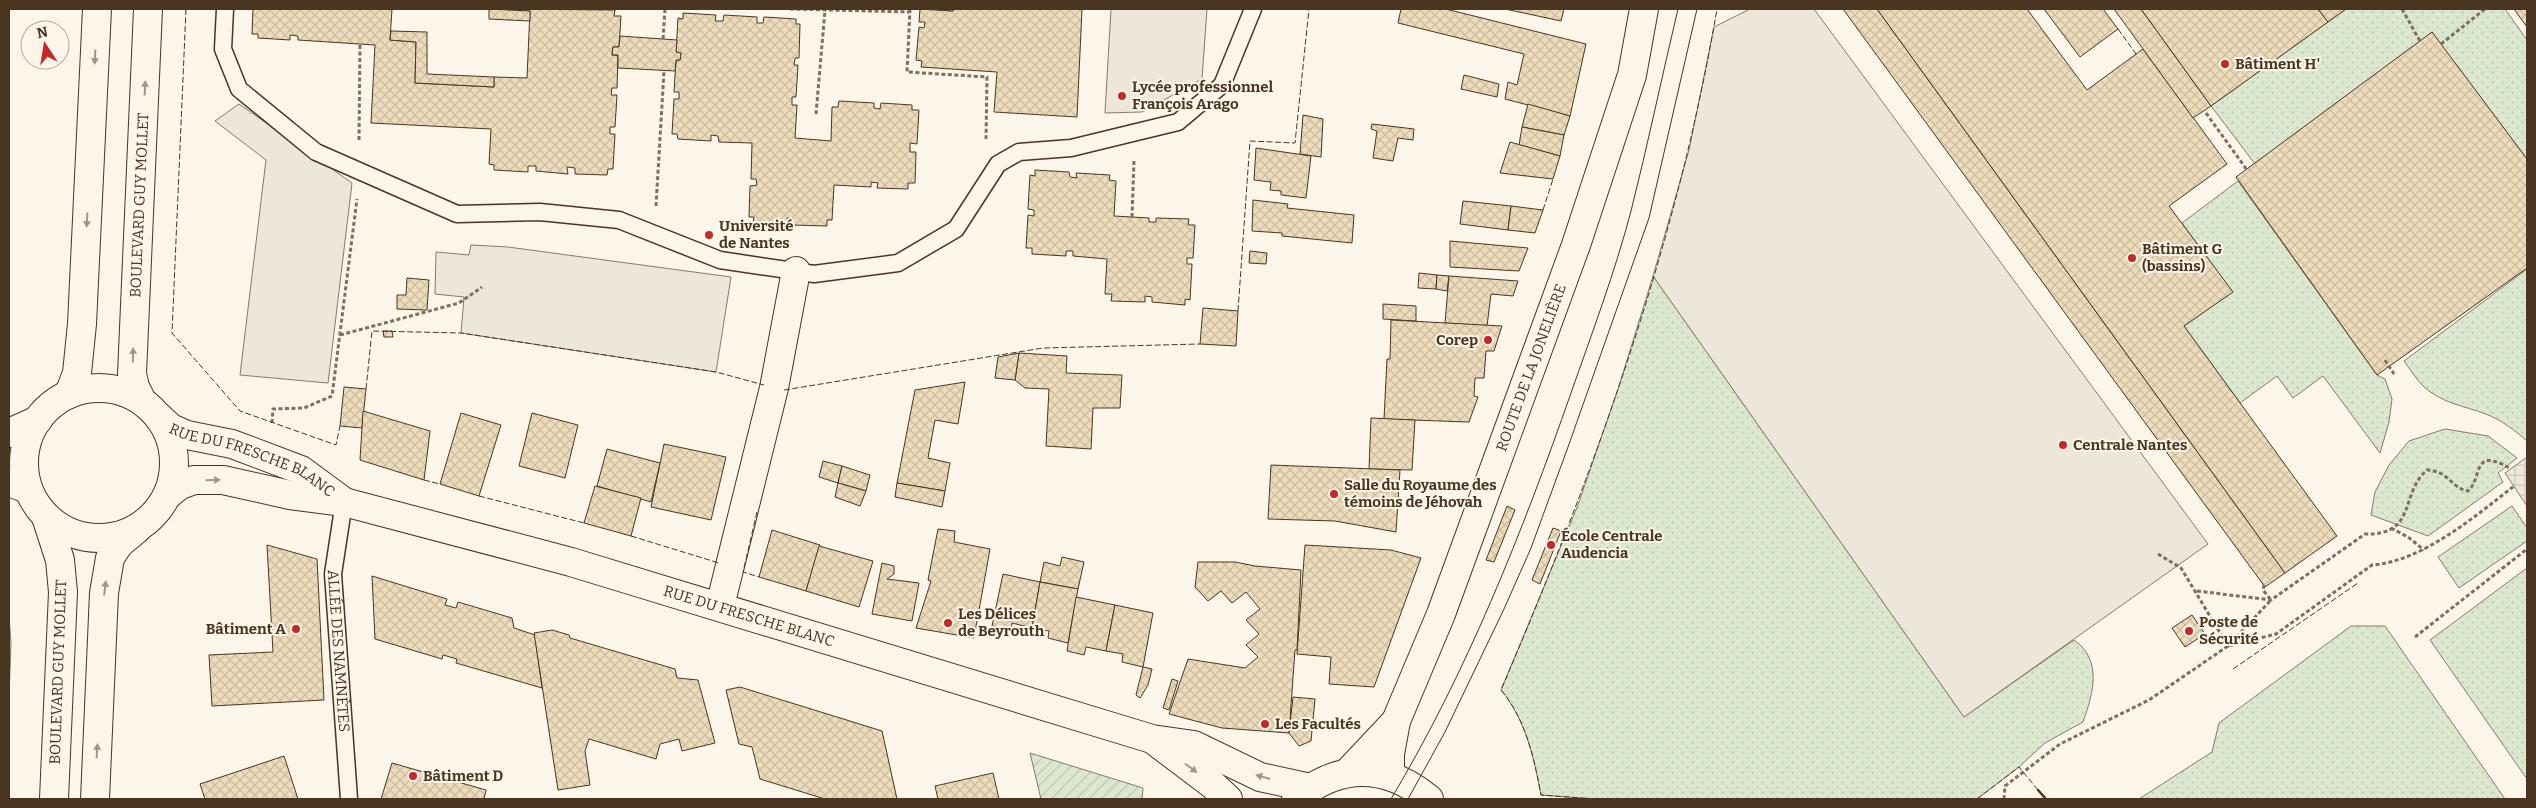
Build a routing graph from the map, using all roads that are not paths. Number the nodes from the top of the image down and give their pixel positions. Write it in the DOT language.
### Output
graph roads {
  1 [pos="97,9"];
  2 [pos="148,9"];
  3 [pos="225,9"];
  4 [pos="1253,9"];
  5 [pos="1644,9"];
  6 [pos="796,271"];
  7 [pos="69,394"];
  8 [pos="151,409"];
  9 [pos="38,420"];
  10 [pos="9,433"];
  11 [pos="18,486"];
  12 [pos="168,494"];
  13 [pos="344,502"];
  14 [pos="46,517"];
  15 [pos="139,528"];
  16 [pos="720,606"];
  17 [pos="1396,721"];
  18 [pos="1152,740"];
  19 [pos="1347,773"];
  20 [pos="1390,776"];
  21 [pos="1303,794"];
  22 [pos="54,799"];
  23 [pos="95,799"];
  24 [pos="349,799"];
  25 [pos="1228,799"];
  26 [pos="1429,799"];
  1 -- 7 [label="street, one-way"];
  8 -- 2 [label="street, BOULEVARD GUY MOLLET, one-way"];
  3 -- 6 [label="lane"];
  4 -- 6 [label="lane"];
  5 -- 17 [label="street, ROUTE DE LA JONELIÈRE"];
  6 -- 16 [label="street"];
  7 -- 8 [label="street"];
  7 -- 9 [label="street"];
  8 -- 12 [label="street"];
  8 -- 13 [label="street, RUE DU FRESCHE BLANC"];
  9 -- 10 [label="street"];
  9 -- 11 [label="street"];
  11 -- 14 [label="street"];
  12 -- 13 [label="street, RUE DU FRESCHE BLANC, one-way"];
  12 -- 15 [label="street"];
  13 -- 16 [label="street, RUE DU FRESCHE BLANC"];
  13 -- 24 [label="lane, ALLÉE DES NAMNÈTES"];
  14 -- 15 [label="street"];
  14 -- 22 [label="street, BOULEVARD GUY MOLLET"];
  23 -- 15 [label="street, one-way"];
  16 -- 18 [label="street, RUE DU FRESCHE BLANC"];
  17 -- 19 [label="street, ROUTE DE LA JONELIÈRE"];
  17 -- 20 [label="street, ROUTE DE LA JONELIÈRE"];
  21 -- 18 [label="street, RUE DU FRESCHE BLANC, one-way"];
  18 -- 25 [label="street, RUE DU FRESCHE BLANC, one-way"];
  19 -- 20 [label="street"];
  19 -- 21 [label="street"];
  20 -- 26 [label="street"];
}
